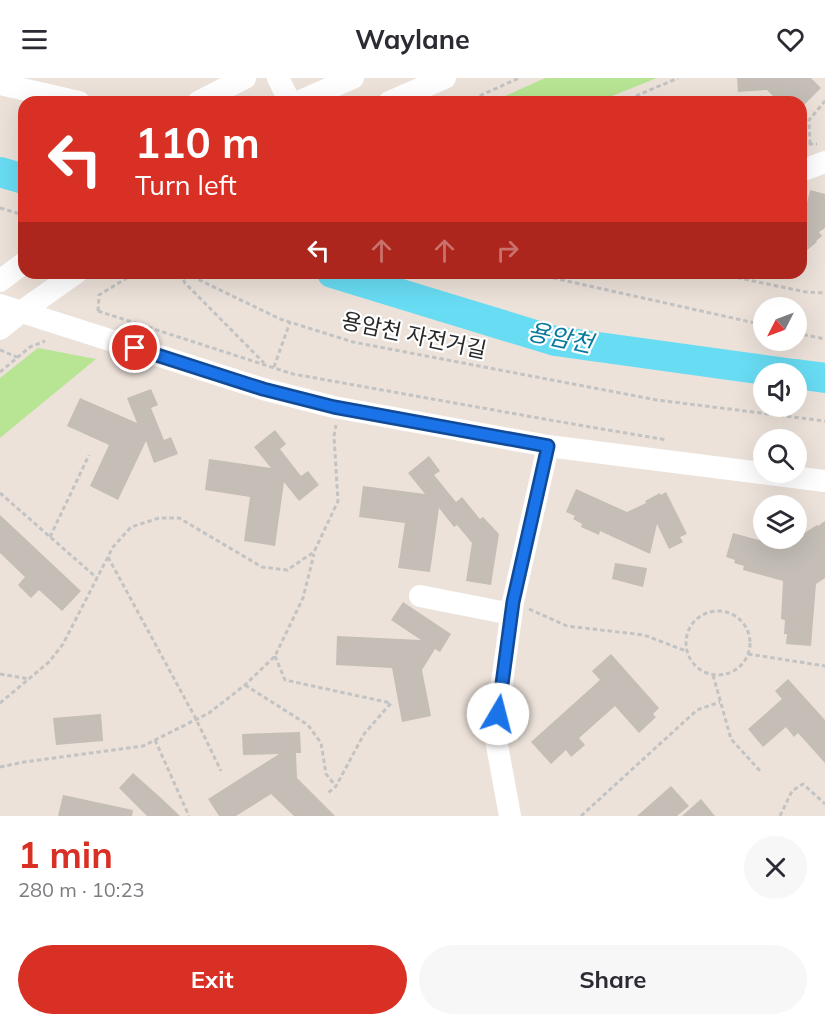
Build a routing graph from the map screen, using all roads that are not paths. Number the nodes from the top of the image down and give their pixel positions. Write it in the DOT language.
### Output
graph roads {
  1 [pos="245,78"];
  2 [pos="278,78"];
  3 [pos="352,78"];
  4 [pos="445,78"];
  5 [pos="0,84"];
  6 [pos="53,96"];
  7 [pos="210,96"];
  8 [pos="287,96"];
  9 [pos="312,96"];
  10 [pos="403,96"];
  11 [pos="825,162"];
  12 [pos="807,169"];
  13 [pos="18,268"];
  14 [pos="3,279"];
  15 [pos="68,279"];
  16 [pos="10,308"];
  17 [pos="0,329"];
  18 [pos="548,446"];
  19 [pos="825,481"];
  20 [pos="420,596"];
  21 [pos="512,608"];
  22 [pos="510,816"];
  1 -- 7 [label="street"];
  2 -- 8 [label="street"];
  3 -- 9 [label="street"];
  4 -- 10 [label="street"];
  5 -- 6 [label="street"];
  11 -- 12 [label="street"];
  13 -- 14 [label="street"];
  15 -- 16 [label="street"];
  16 -- 17 [label="street"];
  16 -- 18 [label="street"];
  18 -- 19 [label="street"];
  18 -- 21 [label="street"];
  20 -- 21 [label="street"];
  21 -- 22 [label="street"];
}
